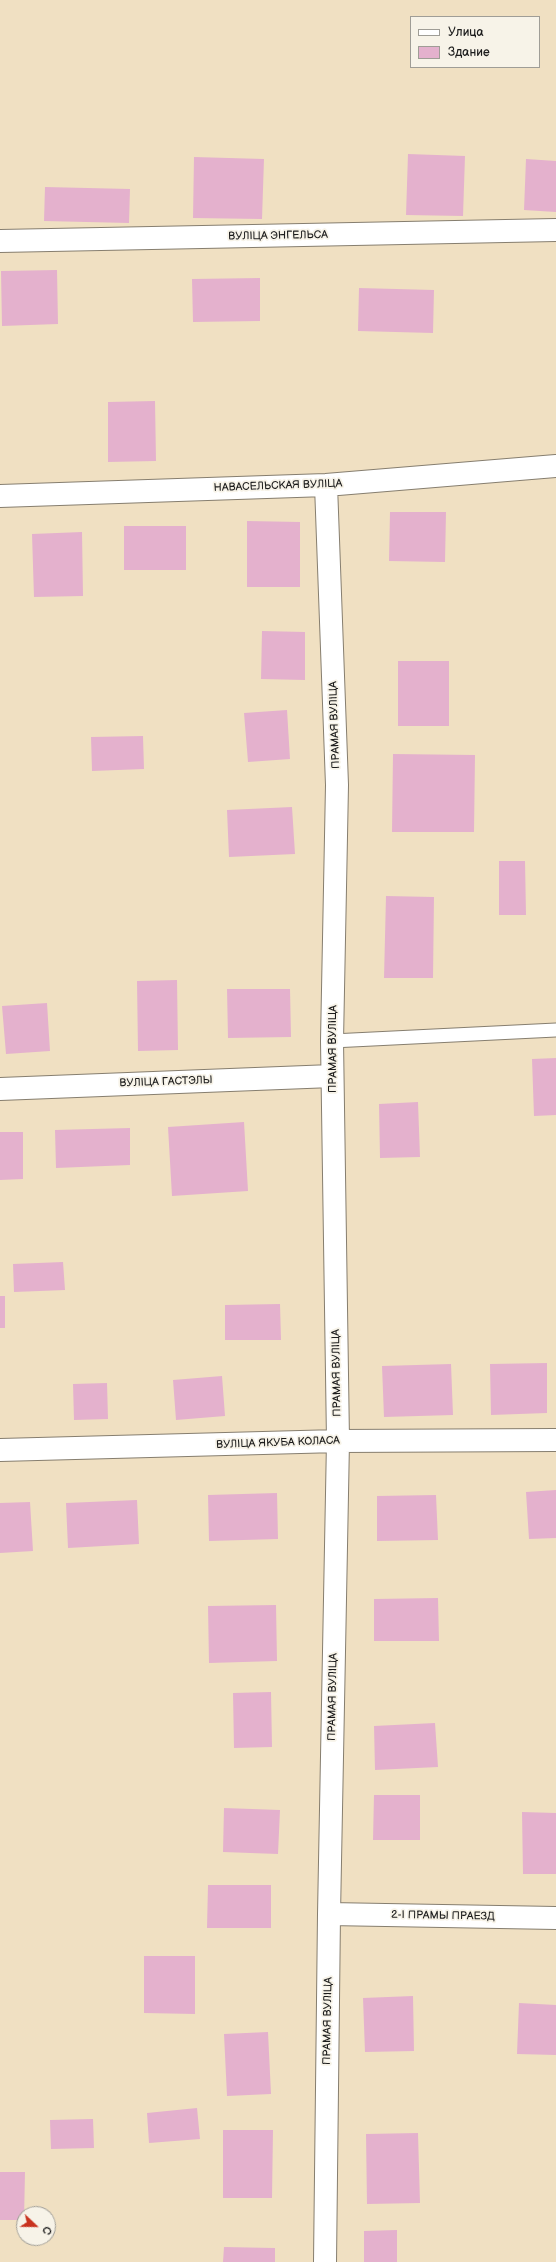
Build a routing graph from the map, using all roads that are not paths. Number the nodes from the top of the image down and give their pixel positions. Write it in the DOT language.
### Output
graph roads {
  1 [pos="556,230"];
  2 [pos="0,241"];
  3 [pos="556,466"];
  4 [pos="326,485"];
  5 [pos="0,496"];
  6 [pos="556,1030"];
  7 [pos="332,1041"];
  8 [pos="332,1076"];
  9 [pos="0,1089"];
  10 [pos="556,1440"];
  11 [pos="338,1441"];
  12 [pos="0,1450"];
  13 [pos="329,1914"];
  14 [pos="556,1918"];
  15 [pos="325,2262"];
  1 -- 2 [label="street, ВУЛІЦА ЭНГЕЛЬСА"];
  3 -- 4 [label="street, НАВАСЕЛЬСКАЯ ВУЛІЦА"];
  4 -- 5 [label="street, НАВАСЕЛЬСКАЯ ВУЛІЦА"];
  4 -- 7 [label="street, ПРАМАЯ ВУЛІЦА"];
  6 -- 7 [label="lane"];
  7 -- 8 [label="street, ПРАМАЯ ВУЛІЦА"];
  8 -- 9 [label="street, ВУЛІЦА ГАСТЭЛЫ"];
  8 -- 11 [label="street, ПРАМАЯ ВУЛІЦА"];
  10 -- 11 [label="street, ВУЛІЦА ЯКУБА КОЛАСА"];
  11 -- 12 [label="street, ВУЛІЦА ЯКУБА КОЛАСА"];
  11 -- 13 [label="street, ПРАМАЯ ВУЛІЦА"];
  13 -- 14 [label="street, 2-І ПРАМЫ ПРАЕЗД"];
  13 -- 15 [label="street, ПРАМАЯ ВУЛІЦА"];
}
